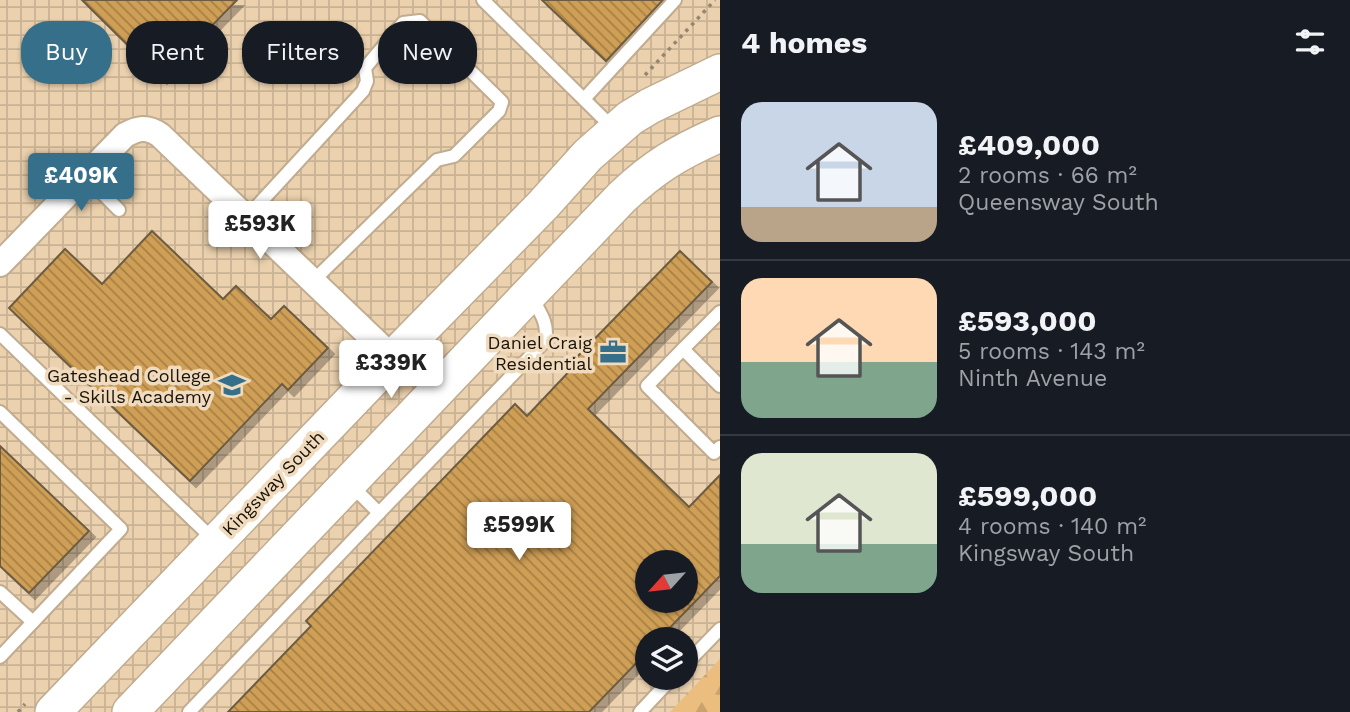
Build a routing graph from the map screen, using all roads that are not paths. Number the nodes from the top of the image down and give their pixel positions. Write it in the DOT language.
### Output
graph roads {
  1 [pos="483,0"];
  2 [pos="675,0"];
  3 [pos="720,72"];
  4 [pos="584,99"];
  5 [pos="616,130"];
  6 [pos="720,134"];
  7 [pos="85,176"];
  8 [pos="120,210"];
  9 [pos="247,217"];
  10 [pos="0,264"];
  11 [pos="313,281"];
  12 [pos="530,294"];
  13 [pos="720,312"];
  14 [pos="0,334"];
  15 [pos="683,349"];
  16 [pos="393,358"];
  17 [pos="720,386"];
  18 [pos="0,412"];
  19 [pos="720,447"];
  20 [pos="349,483"];
  21 [pos="379,513"];
  22 [pos="216,542"];
  23 [pos="0,592"];
  24 [pos="33,622"];
  25 [pos="720,629"];
  26 [pos="698,652"];
  27 [pos="0,657"];
  28 [pos="661,690"];
  29 [pos="53,712"];
  30 [pos="130,712"];
  31 [pos="189,712"];
  32 [pos="640,712"];
  1 -- 4 [label="lane"];
  2 -- 4 [label="lane"];
  3 -- 5 [label="street, Kingsway South"];
  4 -- 5 [label="lane"];
  5 -- 16 [label="street, Kingsway South"];
  6 -- 12 [label="street"];
  7 -- 8 [label="lane"];
  7 -- 9 [label="street"];
  7 -- 10 [label="street"];
  9 -- 11 [label="street"];
  9 -- 11 [label="lane"];
  11 -- 16 [label="street"];
  12 -- 20 [label="street"];
  12 -- 21 [label="lane"];
  13 -- 15 [label="lane"];
  14 -- 22 [label="lane"];
  15 -- 17 [label="lane"];
  15 -- 19 [label="lane"];
  16 -- 22 [label="street, Kingsway South"];
  18 -- 24 [label="lane"];
  20 -- 21 [label="lane"];
  20 -- 30 [label="street"];
  21 -- 31 [label="lane"];
  22 -- 29 [label="street, Kingsway South"];
  23 -- 24 [label="lane"];
  24 -- 27 [label="lane"];
  25 -- 26 [label="lane"];
  28 -- 32 [label="lane"];
}
